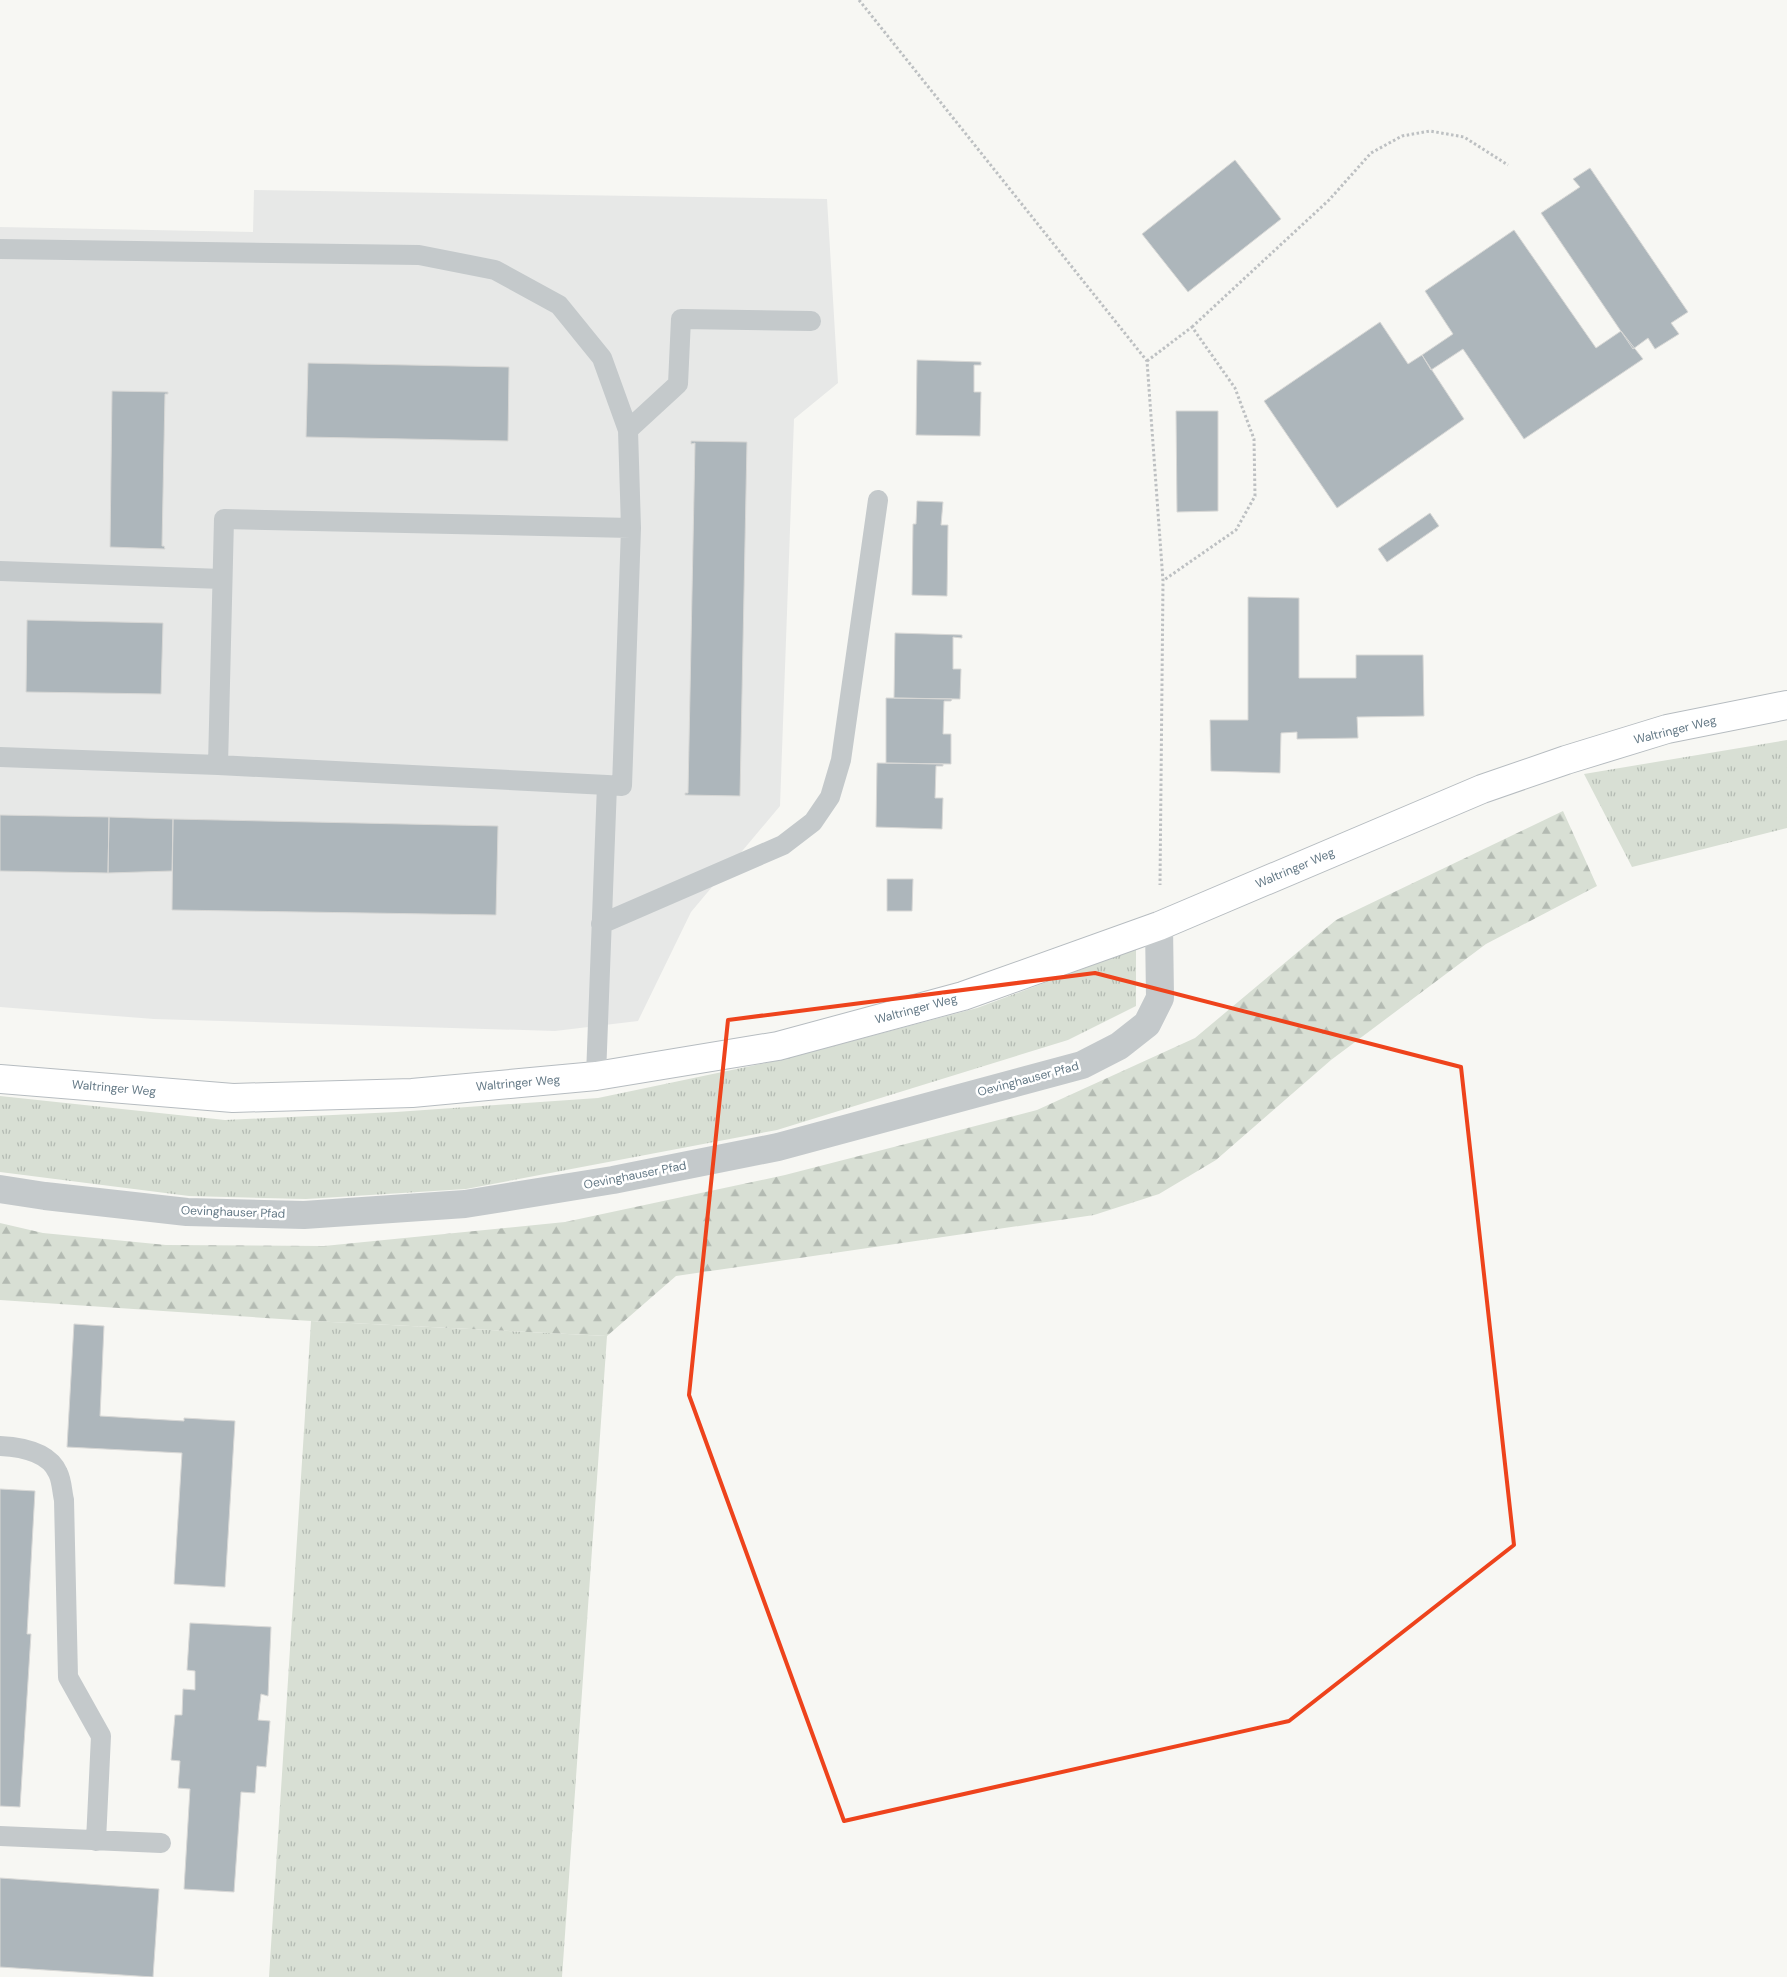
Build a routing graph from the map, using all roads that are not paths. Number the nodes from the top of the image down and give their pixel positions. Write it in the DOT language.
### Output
graph roads {
  1 [pos="0,249"];
  2 [pos="811,321"];
  3 [pos="628,430"];
  4 [pos="878,500"];
  5 [pos="632,528"];
  6 [pos="0,571"];
  7 [pos="222,579"];
  8 [pos="1787,705"];
  9 [pos="0,758"];
  10 [pos="218,764"];
  11 [pos="607,785"];
  12 [pos="601,924"];
  13 [pos="1159,926"];
  14 [pos="596,1076"];
  15 [pos="0,1079"];
  16 [pos="0,1189"];
  17 [pos="0,1446"];
  18 [pos="0,1836"];
  19 [pos="96,1841"];
  20 [pos="162,1843"];
  1 -- 3 [label="lane"];
  2 -- 3 [label="lane"];
  3 -- 5 [label="lane"];
  4 -- 12 [label="lane"];
  5 -- 7 [label="lane"];
  5 -- 11 [label="lane"];
  6 -- 7 [label="lane"];
  7 -- 10 [label="lane"];
  8 -- 13 [label="street, Waltringer Weg"];
  9 -- 10 [label="lane"];
  10 -- 11 [label="lane"];
  11 -- 12 [label="lane"];
  12 -- 14 [label="lane"];
  13 -- 14 [label="street, Waltringer Weg"];
  13 -- 16 [label="street, Oevinghauser Pfad"];
  14 -- 15 [label="street, Waltringer Weg"];
  17 -- 19 [label="lane"];
  18 -- 19 [label="lane"];
  19 -- 20 [label="lane"];
}
